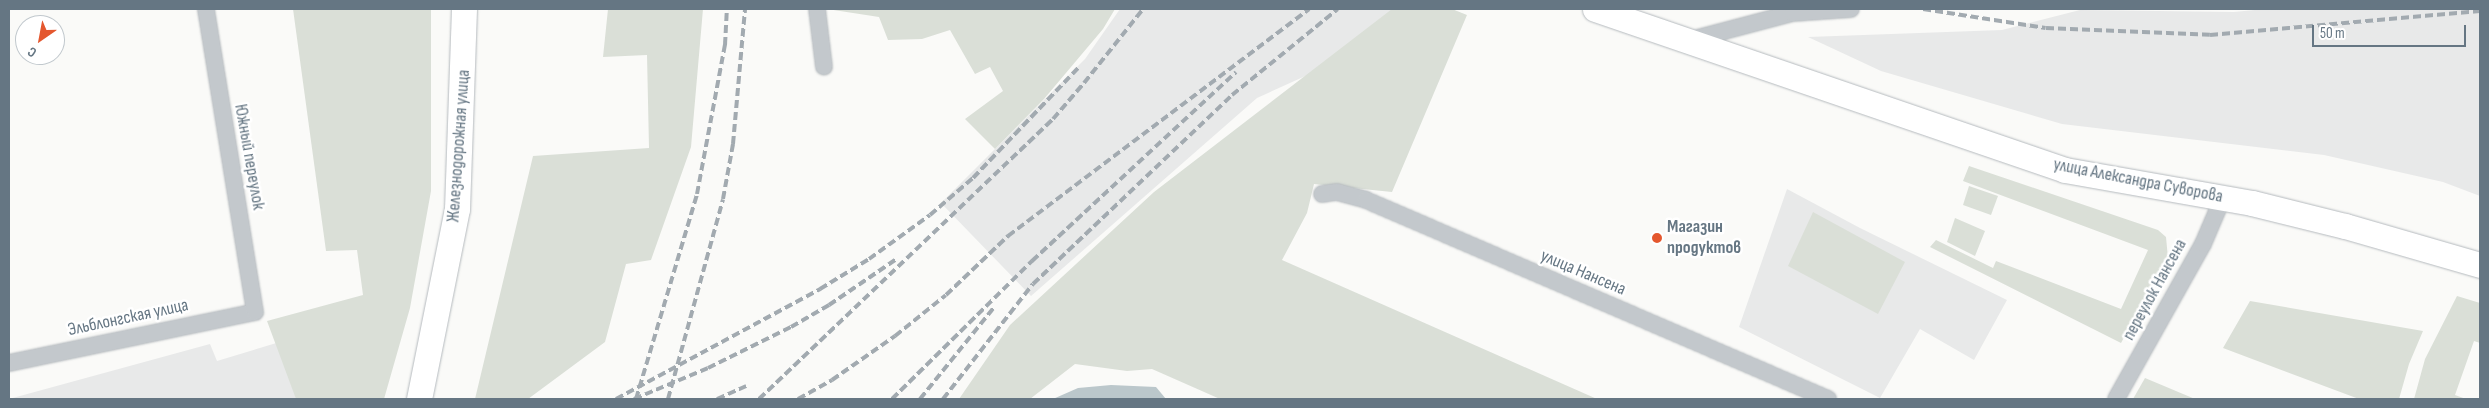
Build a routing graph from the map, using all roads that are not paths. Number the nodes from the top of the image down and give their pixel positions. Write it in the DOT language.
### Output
graph roads {
  1 [pos="206,9"];
  2 [pos="464,9"];
  3 [pos="817,9"];
  4 [pos="1595,9"];
  5 [pos="1851,9"];
  6 [pos="1688,41"];
  7 [pos="824,67"];
  8 [pos="1322,194"];
  9 [pos="2223,197"];
  10 [pos="2480,265"];
  11 [pos="255,312"];
  12 [pos="9,363"];
  13 [pos="421,392"];
  14 [pos="1828,399"];
  15 [pos="2116,399"];
  1 -- 11 [label="street, Южный переулок"];
  2 -- 13 [label="main road, Железнодорожная улица"];
  3 -- 7 [label="street"];
  4 -- 6 [label="main road, улица Александра Суворова"];
  5 -- 6 [label="street"];
  6 -- 9 [label="main road, улица Александра Суворова"];
  8 -- 14 [label="street, улица Нансена"];
  9 -- 10 [label="main road, улица Александра Суворова"];
  9 -- 15 [label="street, переулок Нансена"];
  11 -- 12 [label="street, Эльблонгская улица"];
}
